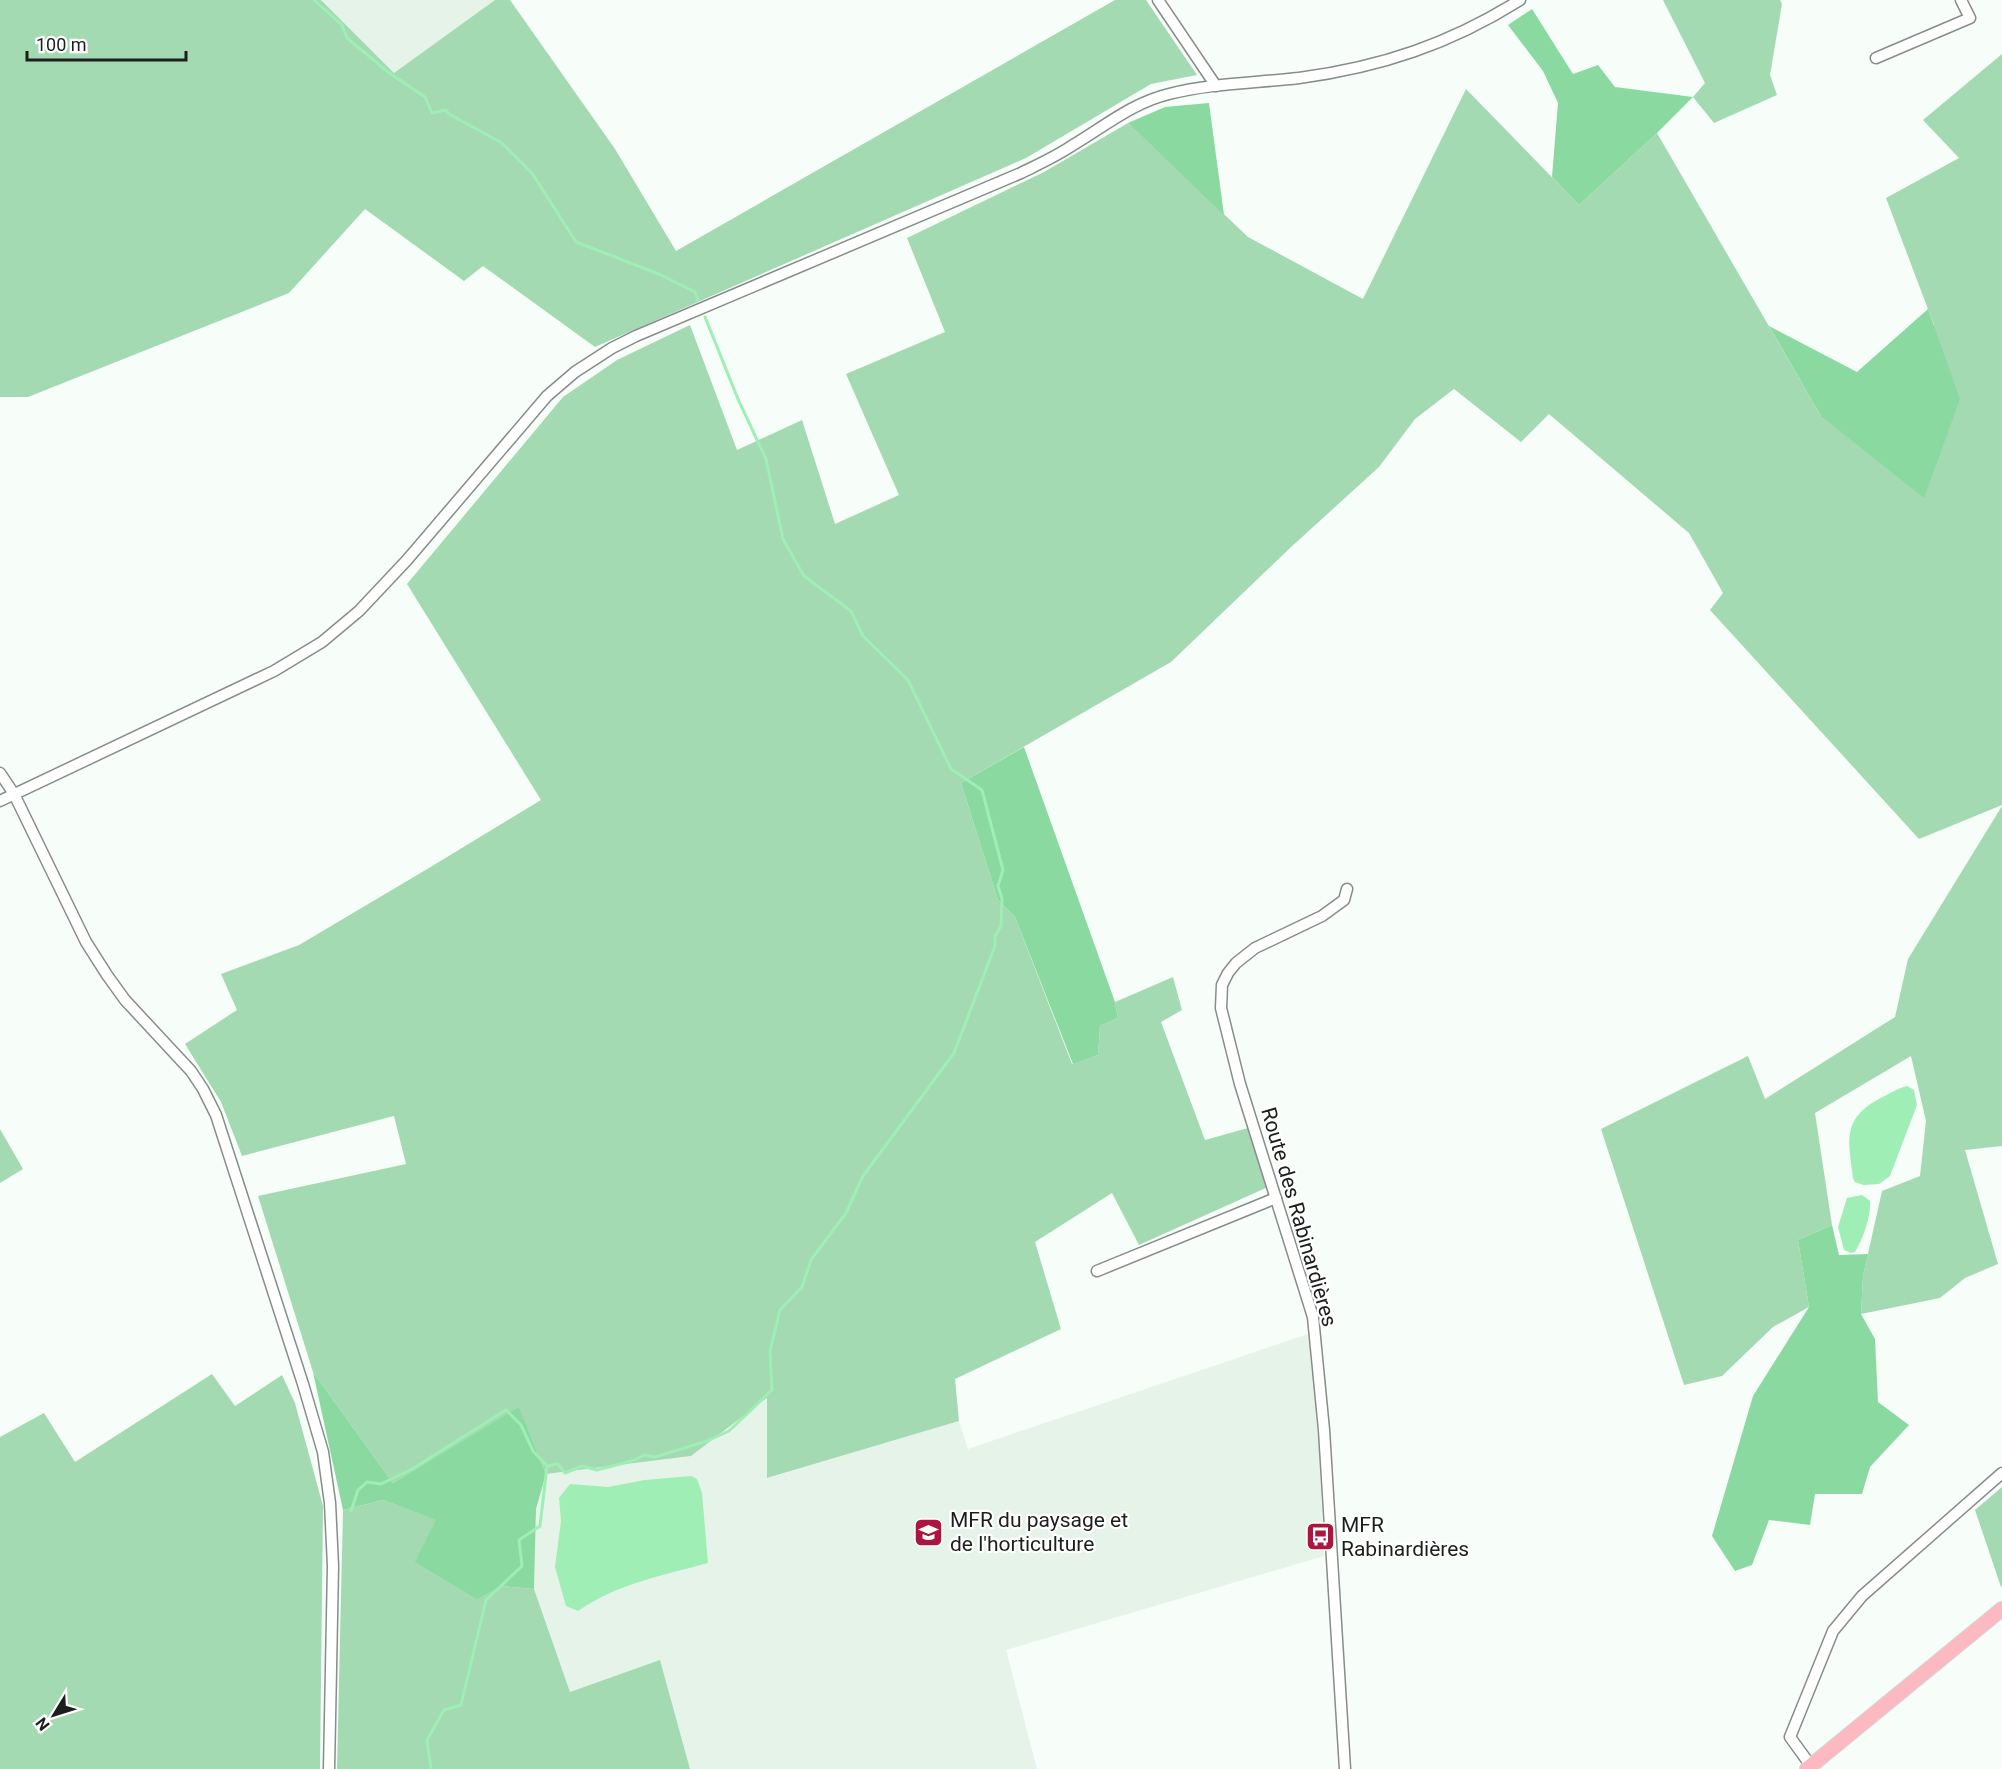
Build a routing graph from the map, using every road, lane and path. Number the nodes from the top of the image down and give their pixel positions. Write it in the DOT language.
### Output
graph roads {
  1 [pos="1158,0"];
  2 [pos="1520,0"];
  3 [pos="1961,0"];
  4 [pos="1876,58"];
  5 [pos="1216,86"];
  6 [pos="0,773"];
  7 [pos="14,794"];
  8 [pos="0,801"];
  9 [pos="1347,889"];
  10 [pos="1276,1198"];
  11 [pos="1097,1271"];
  12 [pos="2002,1473"];
  13 [pos="2002,1609"];
  14 [pos="1809,1767"];
  15 [pos="329,1769"];
  16 [pos="1345,1769"];
  1 -- 5 [label="street"];
  2 -- 5 [label="street"];
  3 -- 4 [label="street"];
  5 -- 7 [label="street"];
  6 -- 7 [label="street"];
  7 -- 8 [label="street"];
  7 -- 15 [label="street"];
  9 -- 10 [label="street, Route des Rabinardières"];
  10 -- 11 [label="street"];
  10 -- 16 [label="street, Route des Rabinardières"];
  12 -- 14 [label="street"];
  13 -- 14 [label="main road"];
}
